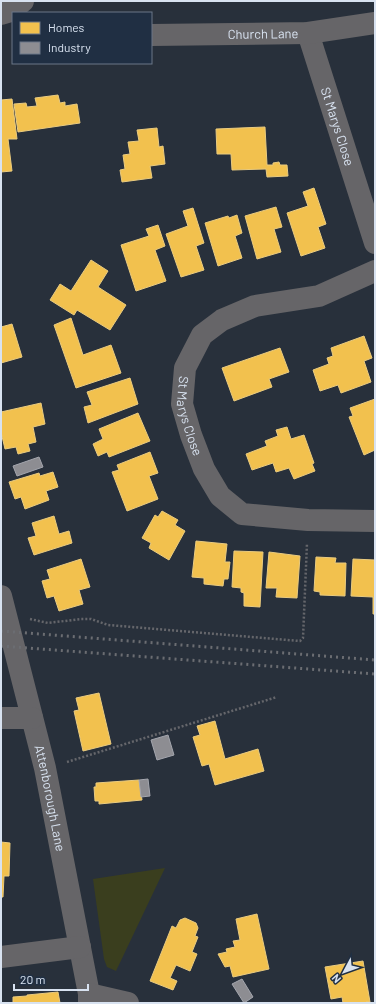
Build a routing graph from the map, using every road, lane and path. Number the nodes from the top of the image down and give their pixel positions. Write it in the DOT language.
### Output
graph roads {
  1 [pos="375,23"];
  2 [pos="308,33"];
  3 [pos="152,35"];
  4 [pos="375,242"];
  5 [pos="375,271"];
  6 [pos="308,520"];
  7 [pos="375,521"];
  8 [pos="1,596"];
  9 [pos="7,617"];
  10 [pos="276,697"];
  11 [pos="1,718"];
  12 [pos="32,718"];
  13 [pos="46,768"];
  14 [pos="80,947"];
  15 [pos="1,956"];
  16 [pos="89,999"];
  17 [pos="128,1003"];
  1 -- 2 [label="street, Church Lane"];
  2 -- 3 [label="street, Church Lane"];
  2 -- 4 [label="street, St Marys Close"];
  5 -- 6 [label="street, St Marys Close"];
  6 -- 7 [label="street, St Marys Close"];
  6 -- 9 [label="path"];
  8 -- 9 [label="street, Attenborough Lane"];
  9 -- 12 [label="street, Attenborough Lane"];
  10 -- 13 [label="path"];
  11 -- 12 [label="street"];
  12 -- 13 [label="street, Attenborough Lane"];
  13 -- 14 [label="street, Attenborough Lane"];
  14 -- 15 [label="street"];
  14 -- 16 [label="street, Attenborough Lane"];
  16 -- 17 [label="street"];
}
